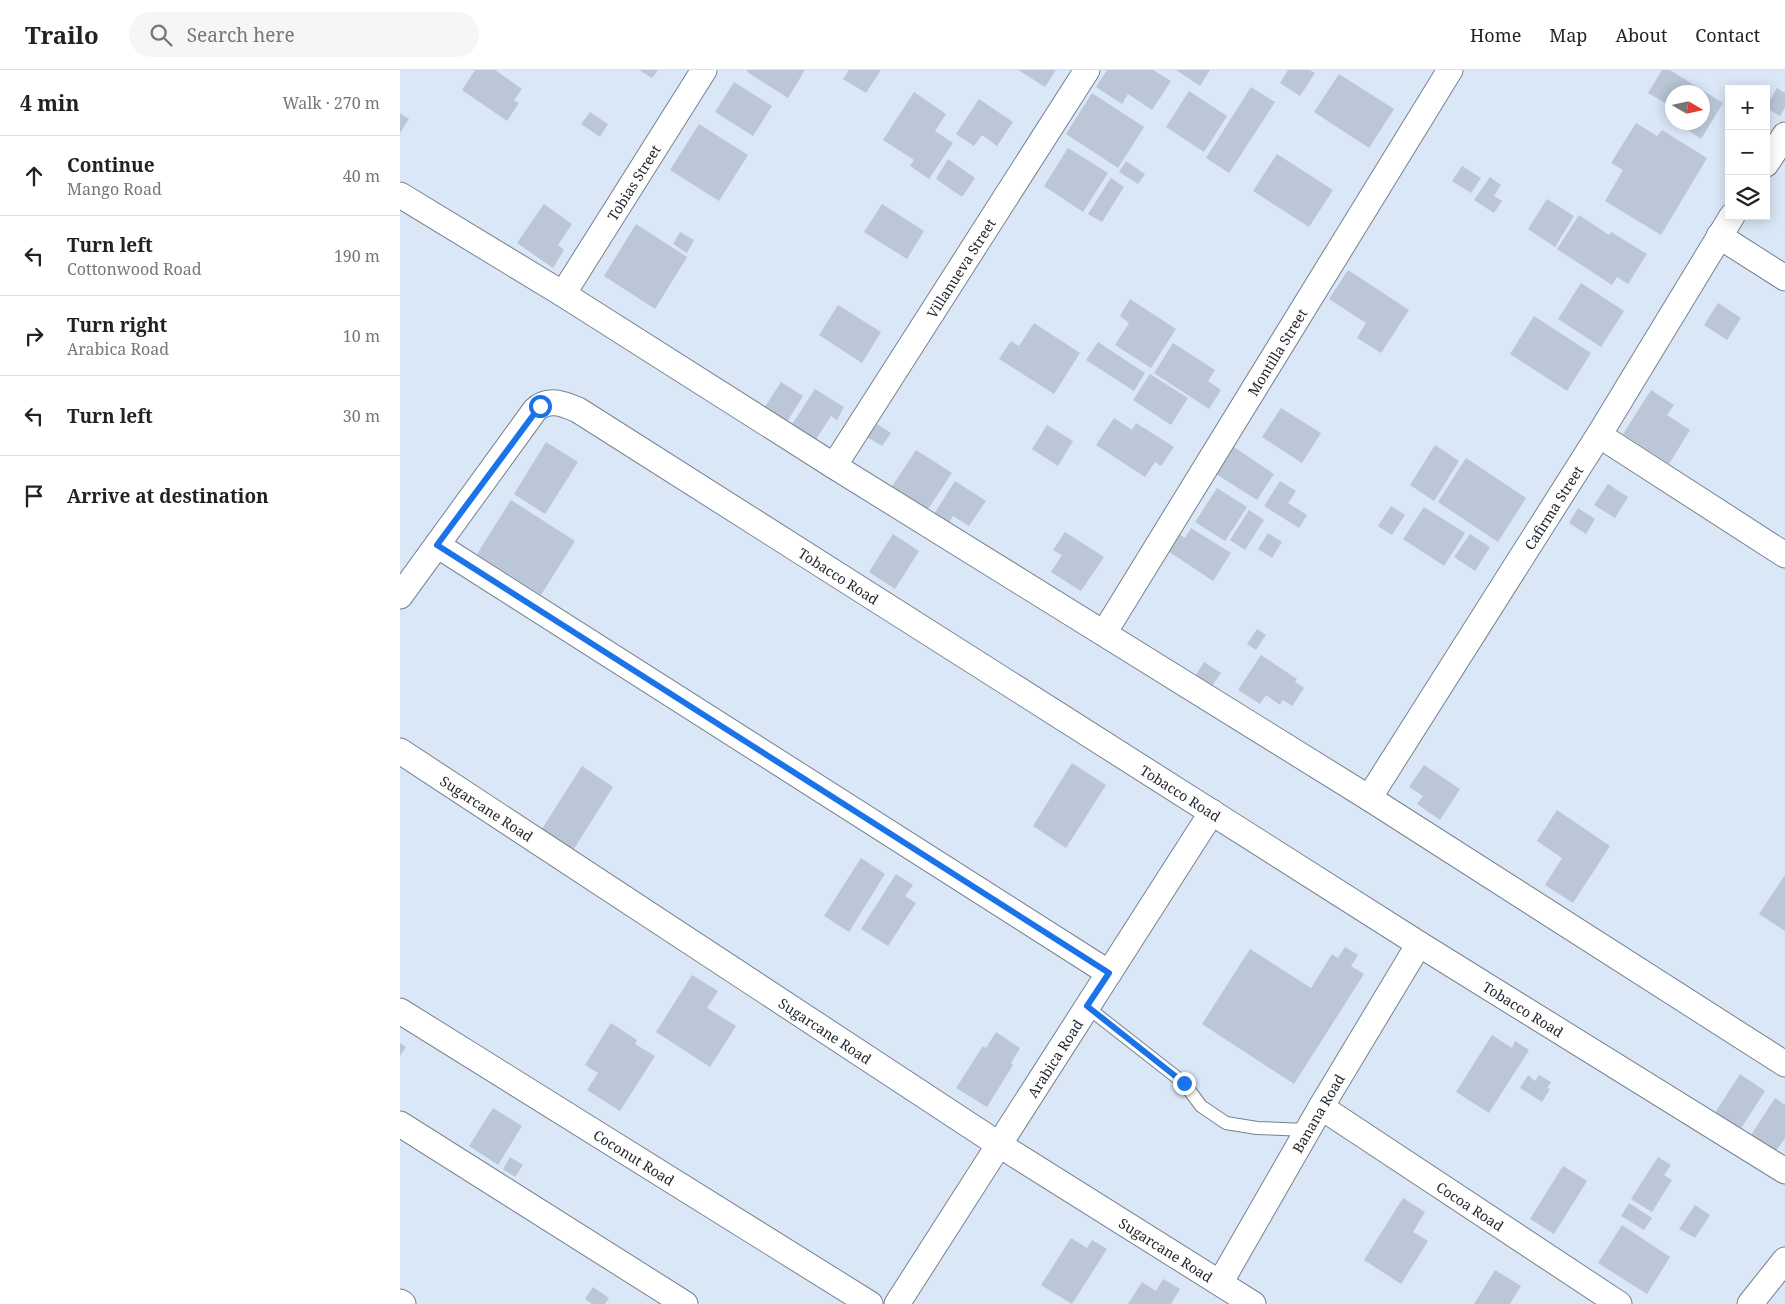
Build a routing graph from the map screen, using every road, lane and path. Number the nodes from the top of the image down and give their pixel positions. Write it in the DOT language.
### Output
graph roads {
  1 [pos="704,70"];
  2 [pos="1087,70"];
  3 [pos="1450,70"];
  4 [pos="1785,136"];
  5 [pos="1770,158"];
  6 [pos="400,195"];
  7 [pos="1726,226"];
  8 [pos="1785,278"];
  9 [pos="563,294"];
  10 [pos="1599,435"];
  11 [pos="834,466"];
  12 [pos="437,545"];
  13 [pos="1785,555"];
  14 [pos="400,596"];
  15 [pos="1104,633"];
  16 [pos="400,751"];
  17 [pos="1369,798"];
  18 [pos="1212,812"];
  19 [pos="1419,944"];
  20 [pos="1109,973"];
  21 [pos="1087,1006"];
  22 [pos="400,1010"];
  23 [pos="1785,1064"];
  24 [pos="1321,1107"];
  25 [pos="400,1124"];
  26 [pos="1307,1130"];
  27 [pos="998,1144"];
  28 [pos="1785,1171"];
  29 [pos="1785,1260"];
  30 [pos="1220,1283"];
  31 [pos="685,1304"];
  32 [pos="870,1304"];
  33 [pos="897,1304"];
  34 [pos="1253,1304"];
  35 [pos="1619,1304"];
  36 [pos="1750,1304"];
  1 -- 9 [label="street, Tobias Street"];
  2 -- 11 [label="street, Villanueva Street"];
  3 -- 15 [label="street, Montilla Street"];
  4 -- 5 [label="street"];
  6 -- 9 [label="street"];
  7 -- 8 [label="street"];
  7 -- 10 [label="street, Cafirma Street"];
  9 -- 11 [label="street"];
  10 -- 13 [label="street"];
  10 -- 17 [label="street, Cafirma Street"];
  11 -- 15 [label="street"];
  12 -- 14 [label="street, Tobacco Road"];
  12 -- 18 [label="street, Tobacco Road"];
  12 -- 20 [label="street"];
  15 -- 17 [label="street"];
  16 -- 27 [label="street, Sugarcane Road"];
  17 -- 23 [label="street"];
  18 -- 19 [label="street, Tobacco Road"];
  18 -- 20 [label="street, Arabica Road"];
  19 -- 24 [label="street, Banana Road"];
  19 -- 28 [label="street, Tobacco Road"];
  20 -- 21 [label="street, Arabica Road"];
  21 -- 26 [label="lane"];
  21 -- 27 [label="street, Arabica Road"];
  22 -- 32 [label="street, Coconut Road"];
  24 -- 26 [label="street, Banana Road"];
  24 -- 35 [label="street, Cocoa Road"];
  25 -- 31 [label="street"];
  26 -- 30 [label="street, Banana Road"];
  27 -- 30 [label="street, Sugarcane Road"];
  27 -- 33 [label="street, Arabica Road"];
  29 -- 36 [label="street"];
  30 -- 34 [label="street, Sugarcane Road"];
}
